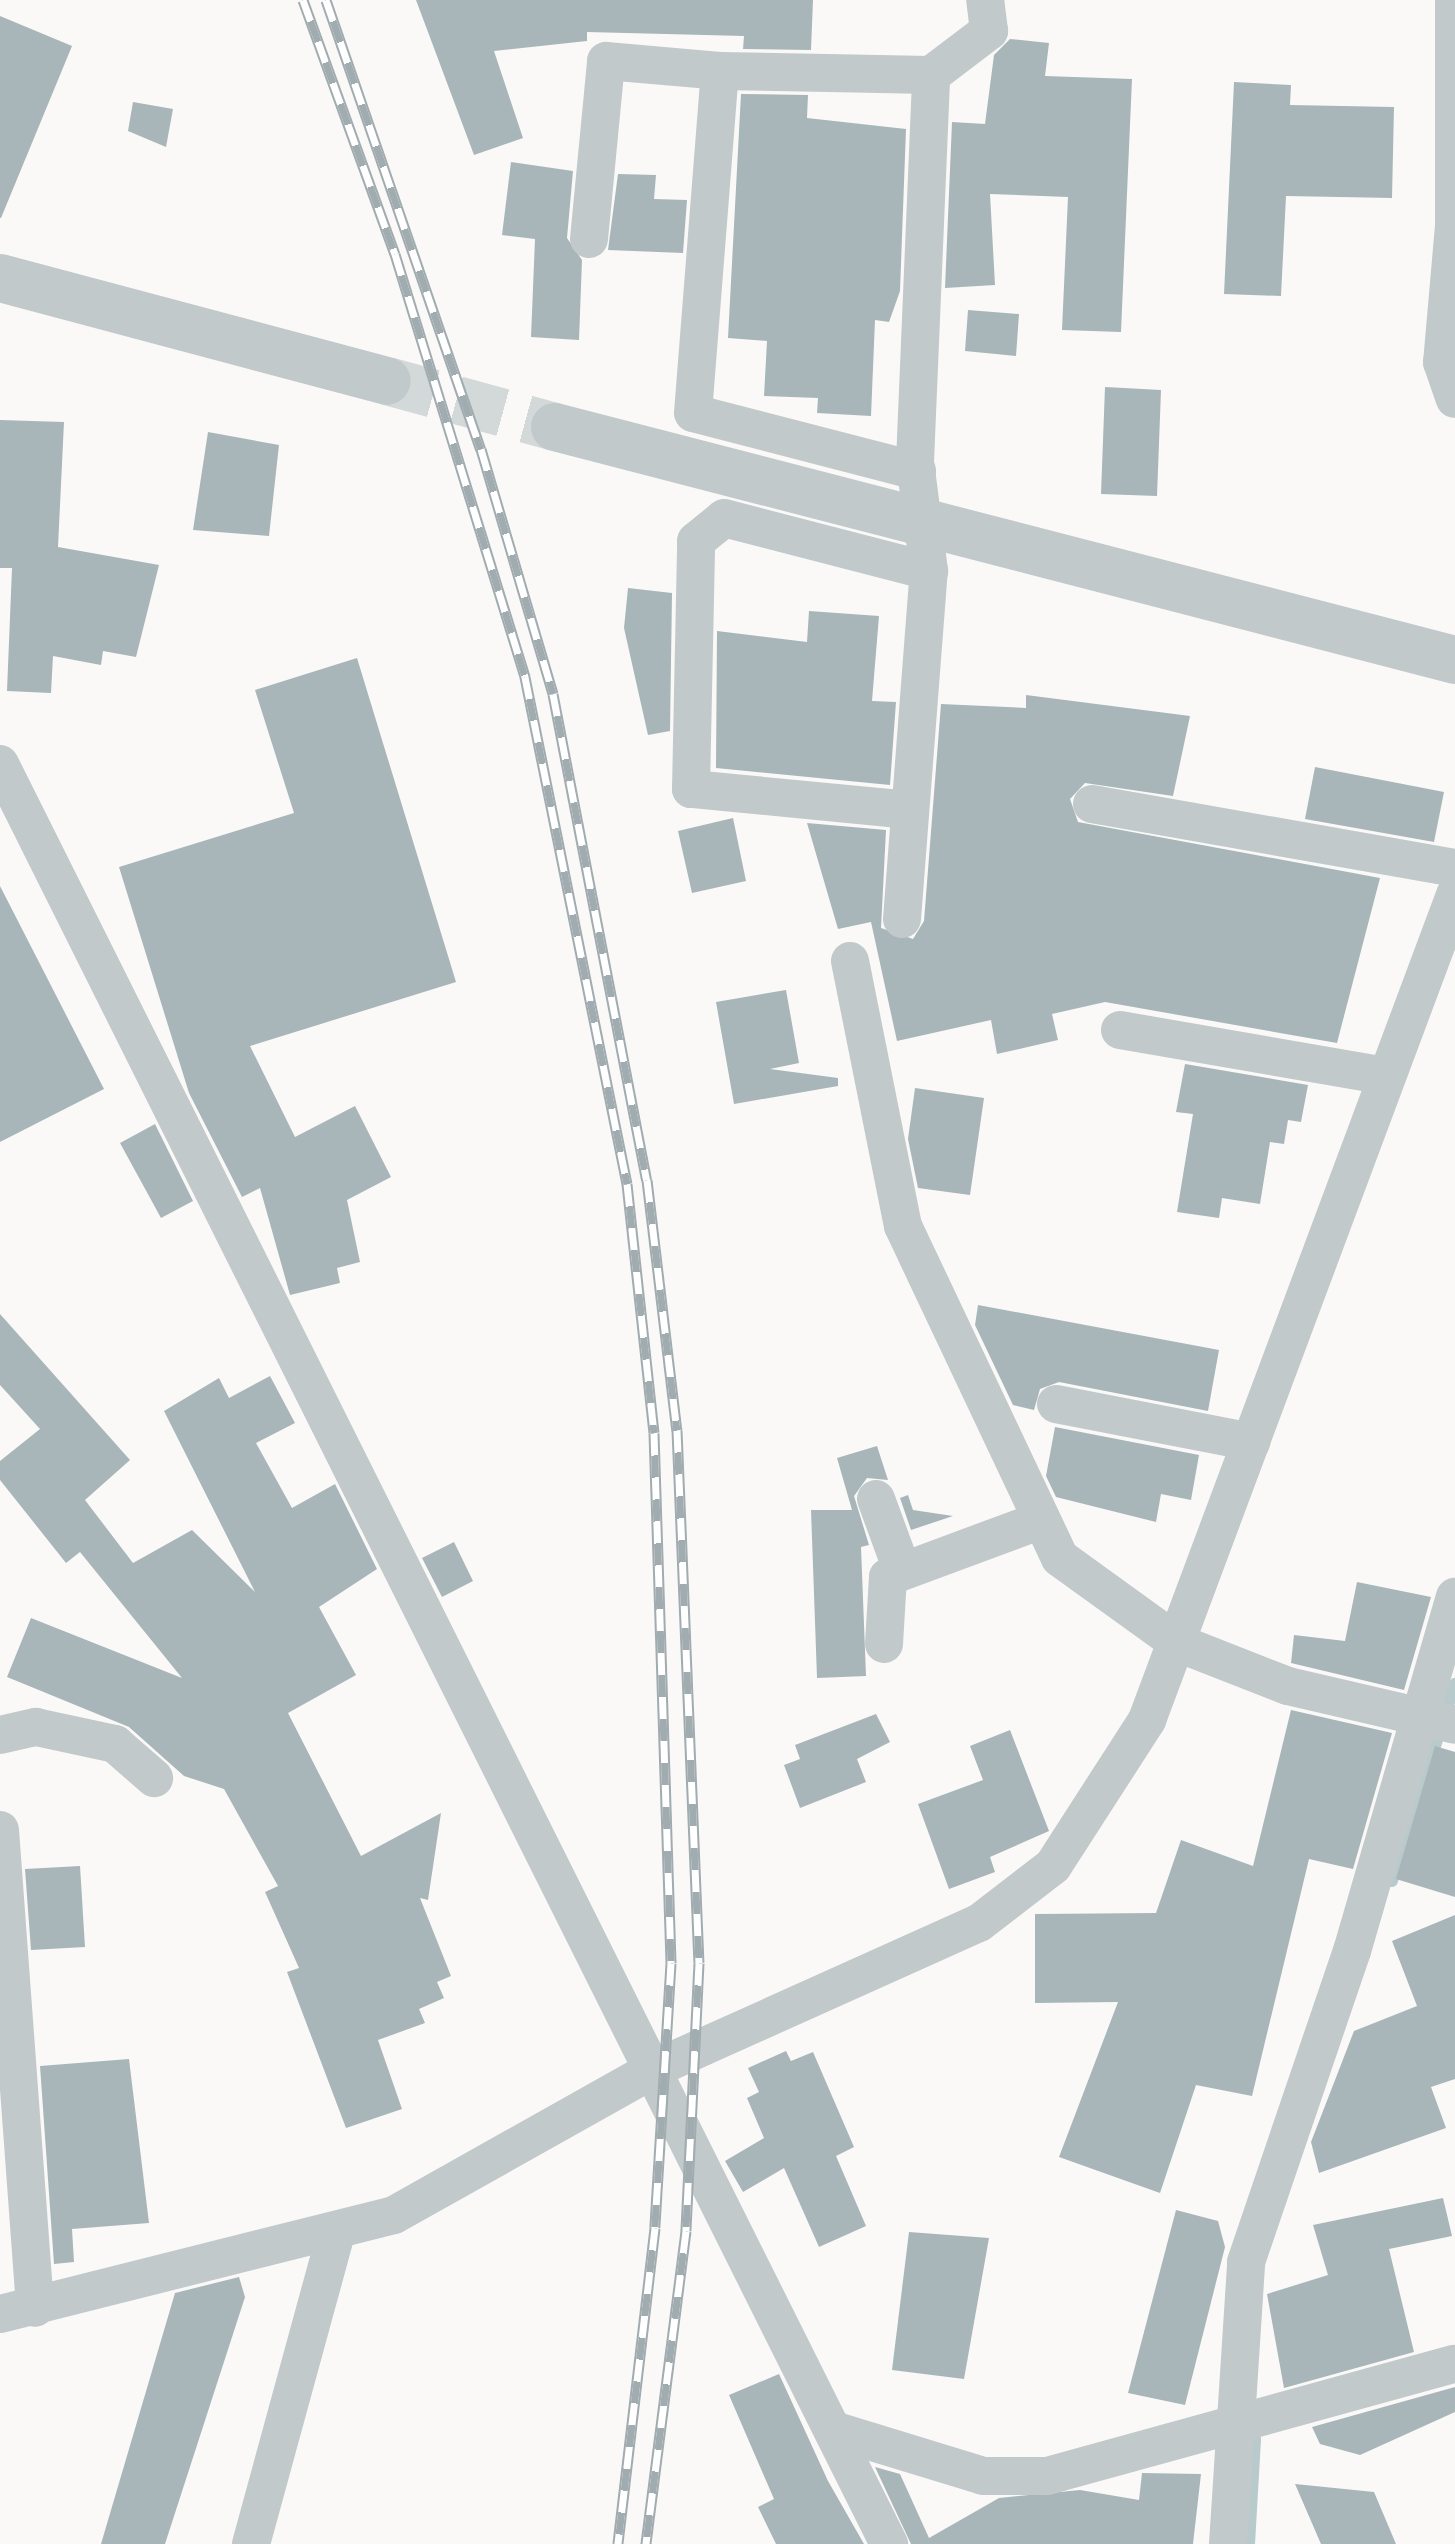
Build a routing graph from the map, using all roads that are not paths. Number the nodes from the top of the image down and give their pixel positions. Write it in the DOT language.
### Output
graph roads {
  1 [pos="984,0"];
  2 [pos="1454,0"];
  3 [pos="720,71"];
  4 [pos="931,74"];
  5 [pos="1454,226"];
  6 [pos="589,238"];
  7 [pos="0,278"];
  8 [pos="388,381"];
  9 [pos="1455,399"];
  10 [pos="555,427"];
  11 [pos="917,471"];
  12 [pos="921,523"];
  13 [pos="928,571"];
  14 [pos="1455,660"];
  15 [pos="0,764"];
  16 [pos="1092,804"];
  17 [pos="910,810"];
  18 [pos="1455,868"];
  19 [pos="1455,895"];
  20 [pos="902,919"];
  21 [pos="850,961"];
  22 [pos="1120,1030"];
  23 [pos="1387,1076"];
  24 [pos="1056,1404"];
  25 [pos="1251,1442"];
  26 [pos="876,1499"];
  27 [pos="1041,1520"];
  28 [pos="902,1570"];
  29 [pos="1455,1597"];
  30 [pos="1178,1643"];
  31 [pos="884,1644"];
  32 [pos="1442,1720"];
  33 [pos="0,1735"];
  34 [pos="154,1778"];
  35 [pos="0,1830"];
  36 [pos="656,2068"];
  37 [pos="335,2237"];
  38 [pos="18,2311"];
  39 [pos="1455,2364"];
  40 [pos="1232,2426"];
  41 [pos="833,2430"];
  42 [pos="251,2544"];
  43 [pos="889,2544"];
  44 [pos="1228,2544"];
  1 -- 4 [label="street"];
  2 -- 5 [label="street"];
  3 -- 4 [label="street"];
  3 -- 6 [label="street"];
  3 -- 11 [label="street"];
  4 -- 11 [label="street"];
  5 -- 9 [label="street"];
  7 -- 8 [label="street"];
  10 -- 12 [label="street"];
  11 -- 12 [label="street"];
  12 -- 13 [label="street"];
  12 -- 14 [label="street"];
  13 -- 17 [label="street"];
  13 -- 17 [label="street"];
  15 -- 36 [label="street"];
  16 -- 18 [label="street"];
  17 -- 20 [label="street"];
  19 -- 23 [label="street"];
  21 -- 27 [label="street"];
  22 -- 23 [label="street"];
  23 -- 25 [label="street"];
  24 -- 25 [label="street"];
  25 -- 30 [label="street"];
  26 -- 28 [label="street"];
  27 -- 28 [label="street"];
  27 -- 30 [label="street"];
  28 -- 31 [label="street"];
  29 -- 32 [label="street"];
  30 -- 32 [label="street"];
  30 -- 36 [label="street"];
  32 -- 40 [label="street"];
  33 -- 34 [label="street"];
  35 -- 38 [label="street"];
  36 -- 37 [label="street"];
  36 -- 41 [label="street"];
  37 -- 38 [label="street"];
  37 -- 42 [label="street"];
  39 -- 40 [label="street"];
  40 -- 41 [label="street"];
  40 -- 44 [label="street"];
  41 -- 43 [label="street"];
}
